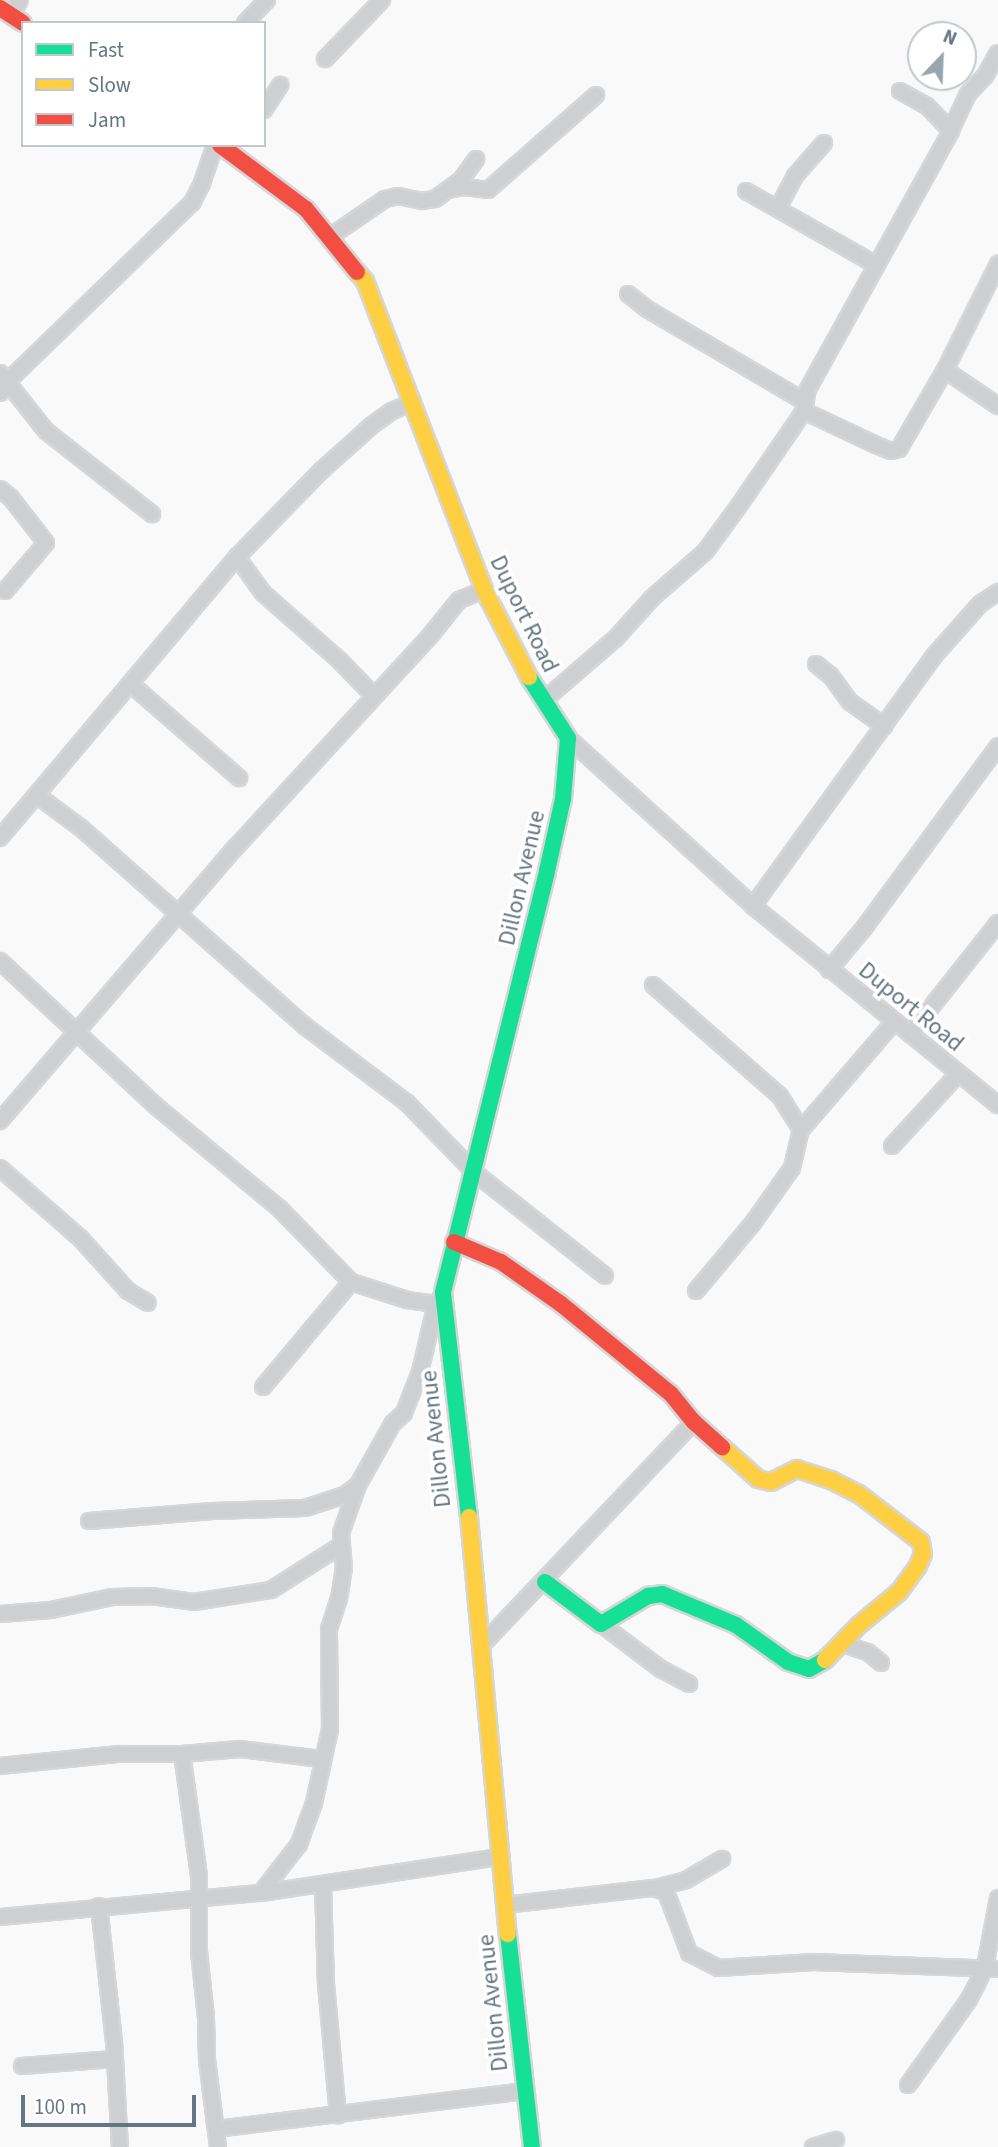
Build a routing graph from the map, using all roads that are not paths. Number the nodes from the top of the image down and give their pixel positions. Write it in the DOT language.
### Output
graph roads {
  1 [pos="20,0"];
  2 [pos="267,0"];
  3 [pos="383,0"];
  4 [pos="12,16"];
  5 [pos="247,21"];
  6 [pos="998,53"];
  7 [pos="326,59"];
  8 [pos="280,85"];
  9 [pos="900,91"];
  10 [pos="596,95"];
  11 [pos="266,107"];
  12 [pos="951,131"];
  13 [pos="824,143"];
  14 [pos="217,147"];
  15 [pos="240,151"];
  16 [pos="476,159"];
  17 [pos="448,190"];
  18 [pos="746,191"];
  19 [pos="778,208"];
  20 [pos="331,236"];
  21 [pos="998,264"];
  22 [pos="876,265"];
  23 [pos="628,294"];
  24 [pos="944,370"];
  25 [pos="3,382"];
  26 [pos="413,402"];
  27 [pos="804,406"];
  28 [pos="998,406"];
  29 [pos="0,489"];
  30 [pos="152,514"];
  31 [pos="237,558"];
  32 [pos="484,590"];
  33 [pos="5,591"];
  34 [pos="998,592"];
  35 [pos="816,664"];
  36 [pos="132,685"];
  37 [pos="374,696"];
  38 [pos="543,701"];
  39 [pos="884,726"];
  40 [pos="568,738"];
  41 [pos="998,746"];
  42 [pos="239,778"];
  43 [pos="38,796"];
  44 [pos="0,838"];
  45 [pos="753,906"];
  46 [pos="178,915"];
  47 [pos="998,923"];
  48 [pos="0,961"];
  49 [pos="829,970"];
  50 [pos="653,985"];
  51 [pos="894,1022"];
  52 [pos="76,1031"];
  53 [pos="910,1034"];
  54 [pos="958,1074"];
  55 [pos="998,1105"];
  56 [pos="0,1121"];
  57 [pos="800,1130"];
  58 [pos="892,1146"];
  59 [pos="0,1168"];
  60 [pos="474,1172"];
  61 [pos="454,1242"];
  62 [pos="605,1276"];
  63 [pos="351,1282"];
  64 [pos="696,1291"];
  65 [pos="439,1298"];
  66 [pos="148,1303"];
  67 [pos="262,1387"];
  68 [pos="694,1422"];
  69 [pos="358,1485"];
  70 [pos="89,1521"];
  71 [pos="340,1546"];
  72 [pos="545,1581"];
  73 [pos="0,1614"];
  74 [pos="601,1624"];
  75 [pos="483,1644"];
  76 [pos="844,1644"];
  77 [pos="881,1663"];
  78 [pos="690,1684"];
  79 [pos="182,1754"];
  80 [pos="321,1759"];
  81 [pos="0,1766"];
  82 [pos="499,1857"];
  83 [pos="722,1859"];
  84 [pos="323,1885"];
  85 [pos="653,1888"];
  86 [pos="261,1893"];
  87 [pos="998,1898"];
  88 [pos="200,1899"];
  89 [pos="505,1905"];
  90 [pos="99,1906"];
  91 [pos="0,1917"];
  92 [pos="991,1968"];
  93 [pos="114,2059"];
  94 [pos="22,2066"];
  95 [pos="908,2085"];
  96 [pos="525,2091"];
  97 [pos="338,2115"];
  98 [pos="216,2129"];
  99 [pos="836,2140"];
  100 [pos="120,2147"];
  101 [pos="219,2147"];
  102 [pos="532,2147"];
  103 [pos="813,2147"];
  1 -- 4 [label="street"];
  2 -- 5 [label="street"];
  3 -- 7 [label="street"];
  6 -- 12 [label="street"];
  8 -- 11 [label="street"];
  9 -- 12 [label="street"];
  10 -- 17 [label="street"];
  12 -- 22 [label="street"];
  13 -- 19 [label="street"];
  14 -- 25 [label="street"];
  15 -- 20 [label="street, Duport Road"];
  16 -- 17 [label="street"];
  17 -- 20 [label="street"];
  18 -- 19 [label="street"];
  19 -- 22 [label="street"];
  20 -- 26 [label="street, Duport Road"];
  21 -- 24 [label="street"];
  22 -- 27 [label="street"];
  23 -- 27 [label="street"];
  24 -- 27 [label="street"];
  24 -- 28 [label="street"];
  25 -- 30 [label="street"];
  26 -- 31 [label="street"];
  26 -- 32 [label="street, Duport Road"];
  27 -- 38 [label="street"];
  29 -- 33 [label="street"];
  31 -- 36 [label="street"];
  31 -- 37 [label="street"];
  32 -- 37 [label="street"];
  32 -- 38 [label="street, Duport Road"];
  34 -- 39 [label="street"];
  35 -- 39 [label="street"];
  36 -- 42 [label="street"];
  36 -- 43 [label="street"];
  37 -- 46 [label="street"];
  38 -- 40 [label="street, Duport Road"];
  39 -- 45 [label="street"];
  40 -- 45 [label="street, Duport Road"];
  40 -- 60 [label="street, Dillon Avenue"];
  41 -- 49 [label="street"];
  43 -- 44 [label="street"];
  43 -- 46 [label="street"];
  45 -- 49 [label="street, Duport Road"];
  46 -- 52 [label="street"];
  46 -- 60 [label="street"];
  47 -- 53 [label="street"];
  48 -- 52 [label="street"];
  49 -- 51 [label="street, Duport Road"];
  50 -- 57 [label="street"];
  51 -- 53 [label="street, Duport Road"];
  51 -- 57 [label="street"];
  52 -- 56 [label="street"];
  52 -- 63 [label="street"];
  53 -- 54 [label="street, Duport Road"];
  54 -- 55 [label="street, Duport Road"];
  54 -- 58 [label="street"];
  57 -- 64 [label="street"];
  59 -- 66 [label="street"];
  60 -- 61 [label="street, Dillon Avenue"];
  60 -- 62 [label="street"];
  61 -- 65 [label="street, Dillon Avenue"];
  61 -- 68 [label="street"];
  63 -- 65 [label="street"];
  63 -- 67 [label="street"];
  65 -- 69 [label="street"];
  65 -- 75 [label="street, Dillon Avenue"];
  68 -- 72 [label="street"];
  68 -- 76 [label="street"];
  69 -- 70 [label="street"];
  69 -- 71 [label="street"];
  71 -- 73 [label="street"];
  71 -- 80 [label="street"];
  72 -- 74 [label="street"];
  72 -- 75 [label="street"];
  74 -- 76 [label="street"];
  74 -- 78 [label="street"];
  75 -- 82 [label="street, Dillon Avenue"];
  76 -- 77 [label="street"];
  79 -- 80 [label="street"];
  79 -- 81 [label="street"];
  79 -- 88 [label="street"];
  80 -- 86 [label="street"];
  82 -- 84 [label="street"];
  82 -- 89 [label="street, Dillon Avenue"];
  83 -- 85 [label="street"];
  84 -- 86 [label="street"];
  84 -- 97 [label="street"];
  85 -- 89 [label="street"];
  85 -- 92 [label="street"];
  86 -- 88 [label="street"];
  87 -- 92 [label="street"];
  88 -- 90 [label="street"];
  88 -- 98 [label="street"];
  89 -- 96 [label="street, Dillon Avenue"];
  90 -- 91 [label="street"];
  90 -- 93 [label="street"];
  92 -- 95 [label="street"];
  93 -- 94 [label="street"];
  93 -- 100 [label="street"];
  96 -- 97 [label="street"];
  96 -- 102 [label="street, Dillon Avenue"];
  97 -- 98 [label="street"];
  98 -- 101 [label="street"];
  99 -- 103 [label="street"];
}
